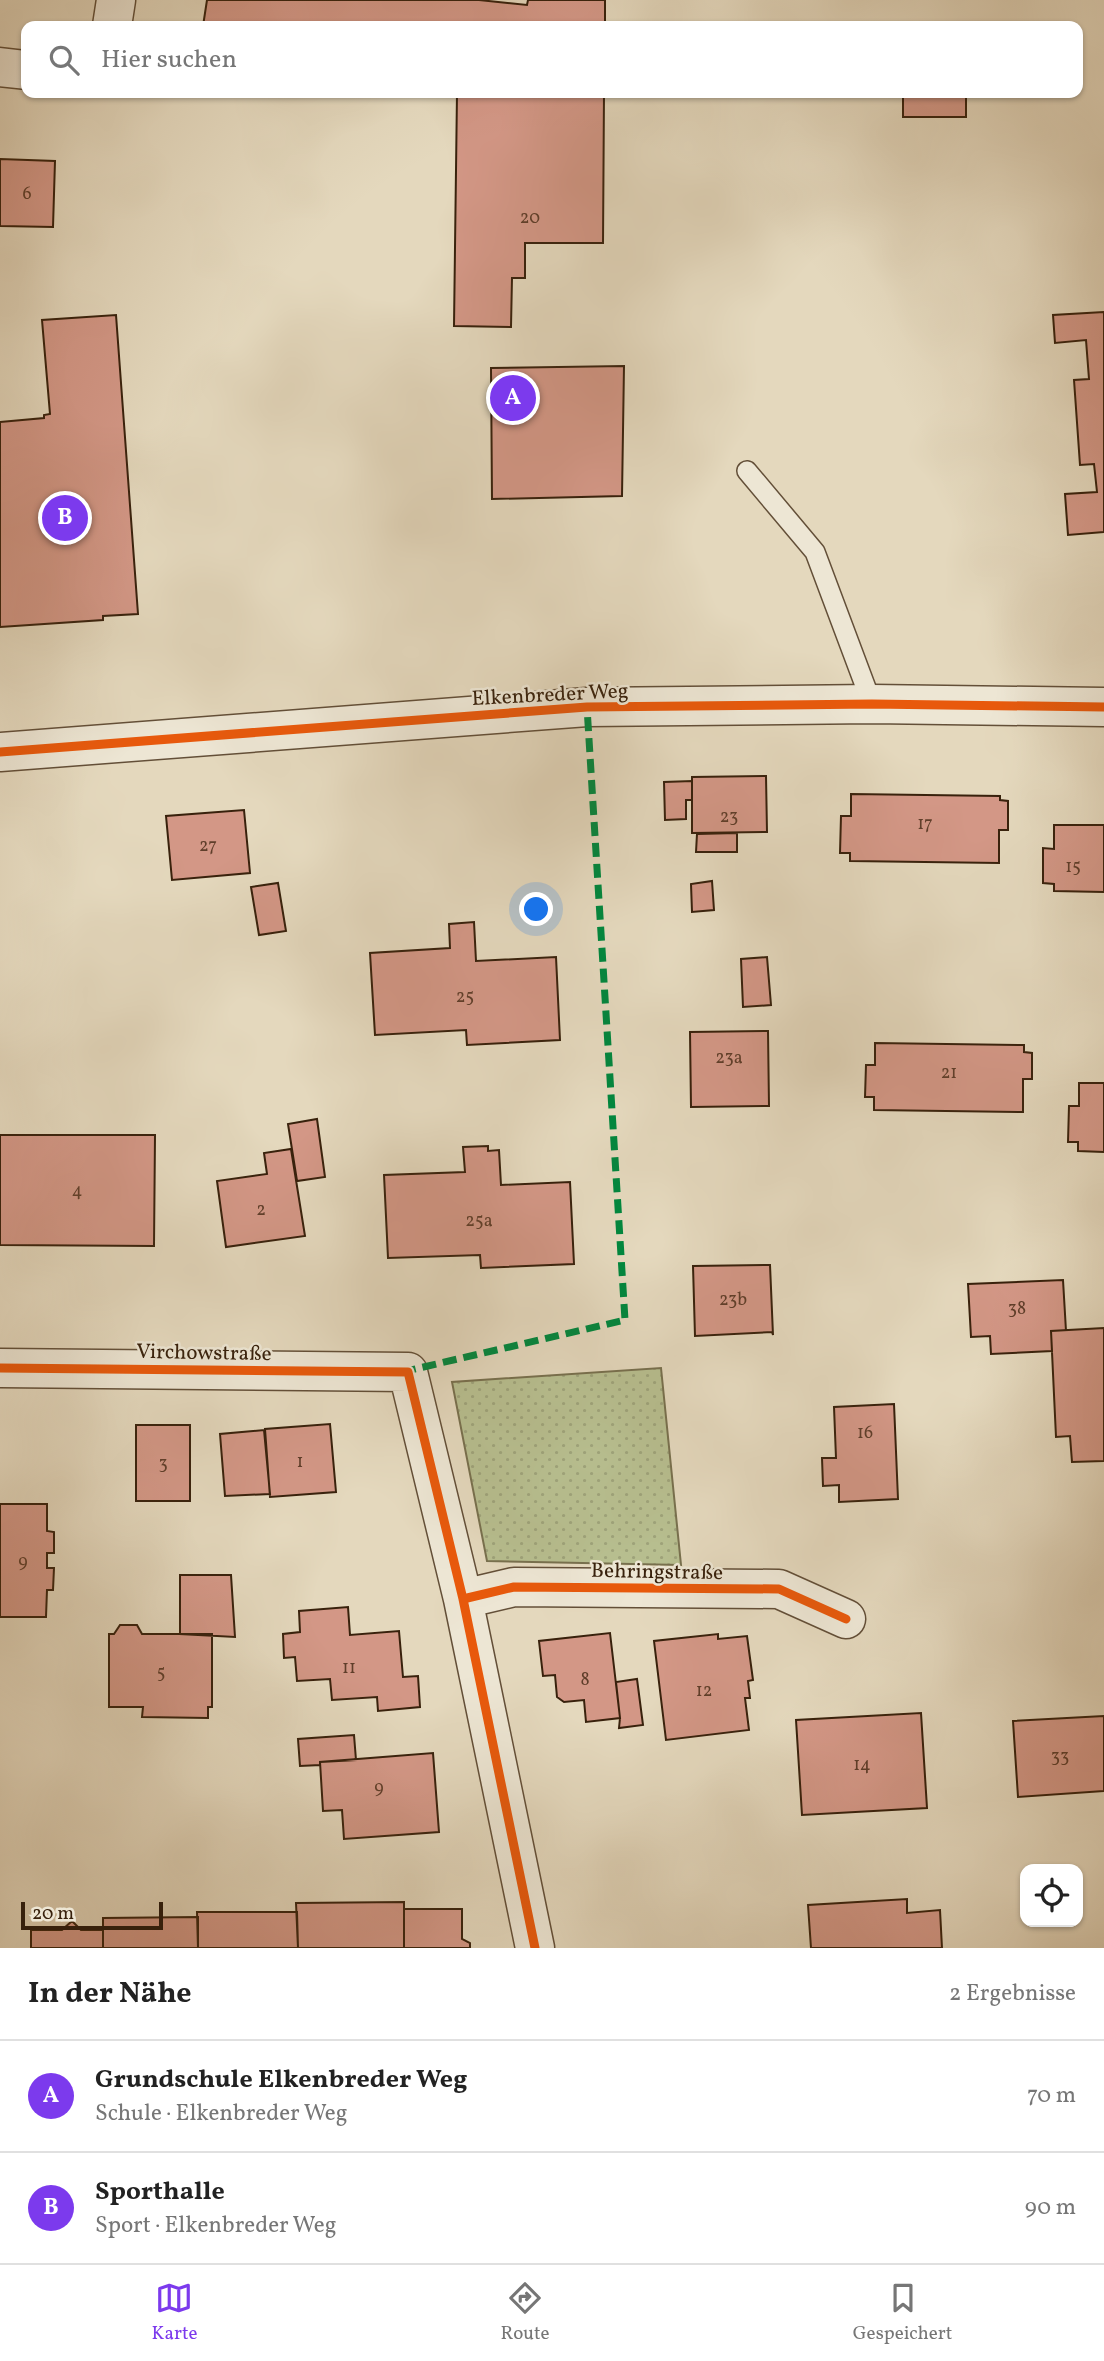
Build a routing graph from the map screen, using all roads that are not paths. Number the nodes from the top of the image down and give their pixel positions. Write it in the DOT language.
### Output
graph roads {
  1 [pos="116,0"];
  2 [pos="113,21"];
  3 [pos="0,67"];
  4 [pos="21,69"];
  5 [pos="747,471"];
  6 [pos="872,704"];
  7 [pos="1104,707"];
  8 [pos="0,752"];
  9 [pos="0,1368"];
  10 [pos="463,1599"];
  11 [pos="846,1619"];
  12 [pos="535,1948"];
  1 -- 2 [label="street"];
  3 -- 4 [label="street"];
  5 -- 6 [label="lane"];
  6 -- 7 [label="street, Elkenbreder Weg"];
  6 -- 8 [label="street, Elkenbreder Weg"];
  9 -- 10 [label="street, Virchowstraße"];
  10 -- 11 [label="street, Behringstraße"];
  10 -- 12 [label="street"];
}
